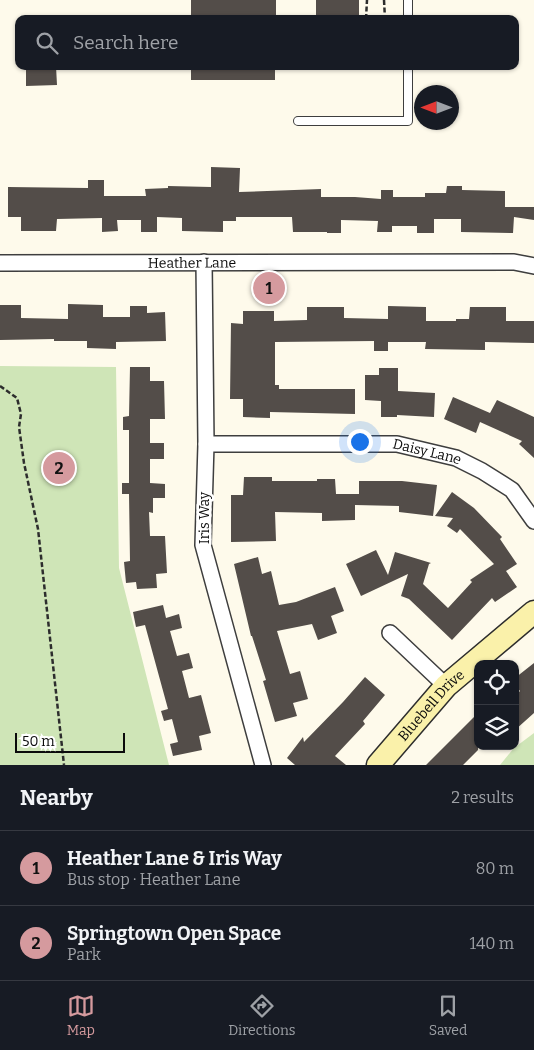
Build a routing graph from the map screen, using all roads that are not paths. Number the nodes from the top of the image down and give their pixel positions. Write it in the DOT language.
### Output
graph roads {
  1 [pos="408,0"];
  2 [pos="408,15"];
  3 [pos="408,70"];
  4 [pos="298,121"];
  5 [pos="204,262"];
  6 [pos="0,263"];
  7 [pos="534,266"];
  8 [pos="206,444"];
  9 [pos="534,521"];
  10 [pos="534,612"];
  11 [pos="390,633"];
  12 [pos="446,686"];
  13 [pos="263,765"];
  14 [pos="378,765"];
  1 -- 2 [label="lane"];
  3 -- 4 [label="lane"];
  5 -- 6 [label="street, Heather Lane"];
  5 -- 7 [label="street, Heather Lane"];
  5 -- 8 [label="street, Iris Way"];
  8 -- 9 [label="street, Daisy Lane"];
  8 -- 13 [label="street, Iris Way"];
  10 -- 12 [label="street, Bluebell Drive"];
  11 -- 12 [label="street"];
  12 -- 14 [label="street, Bluebell Drive"];
}
